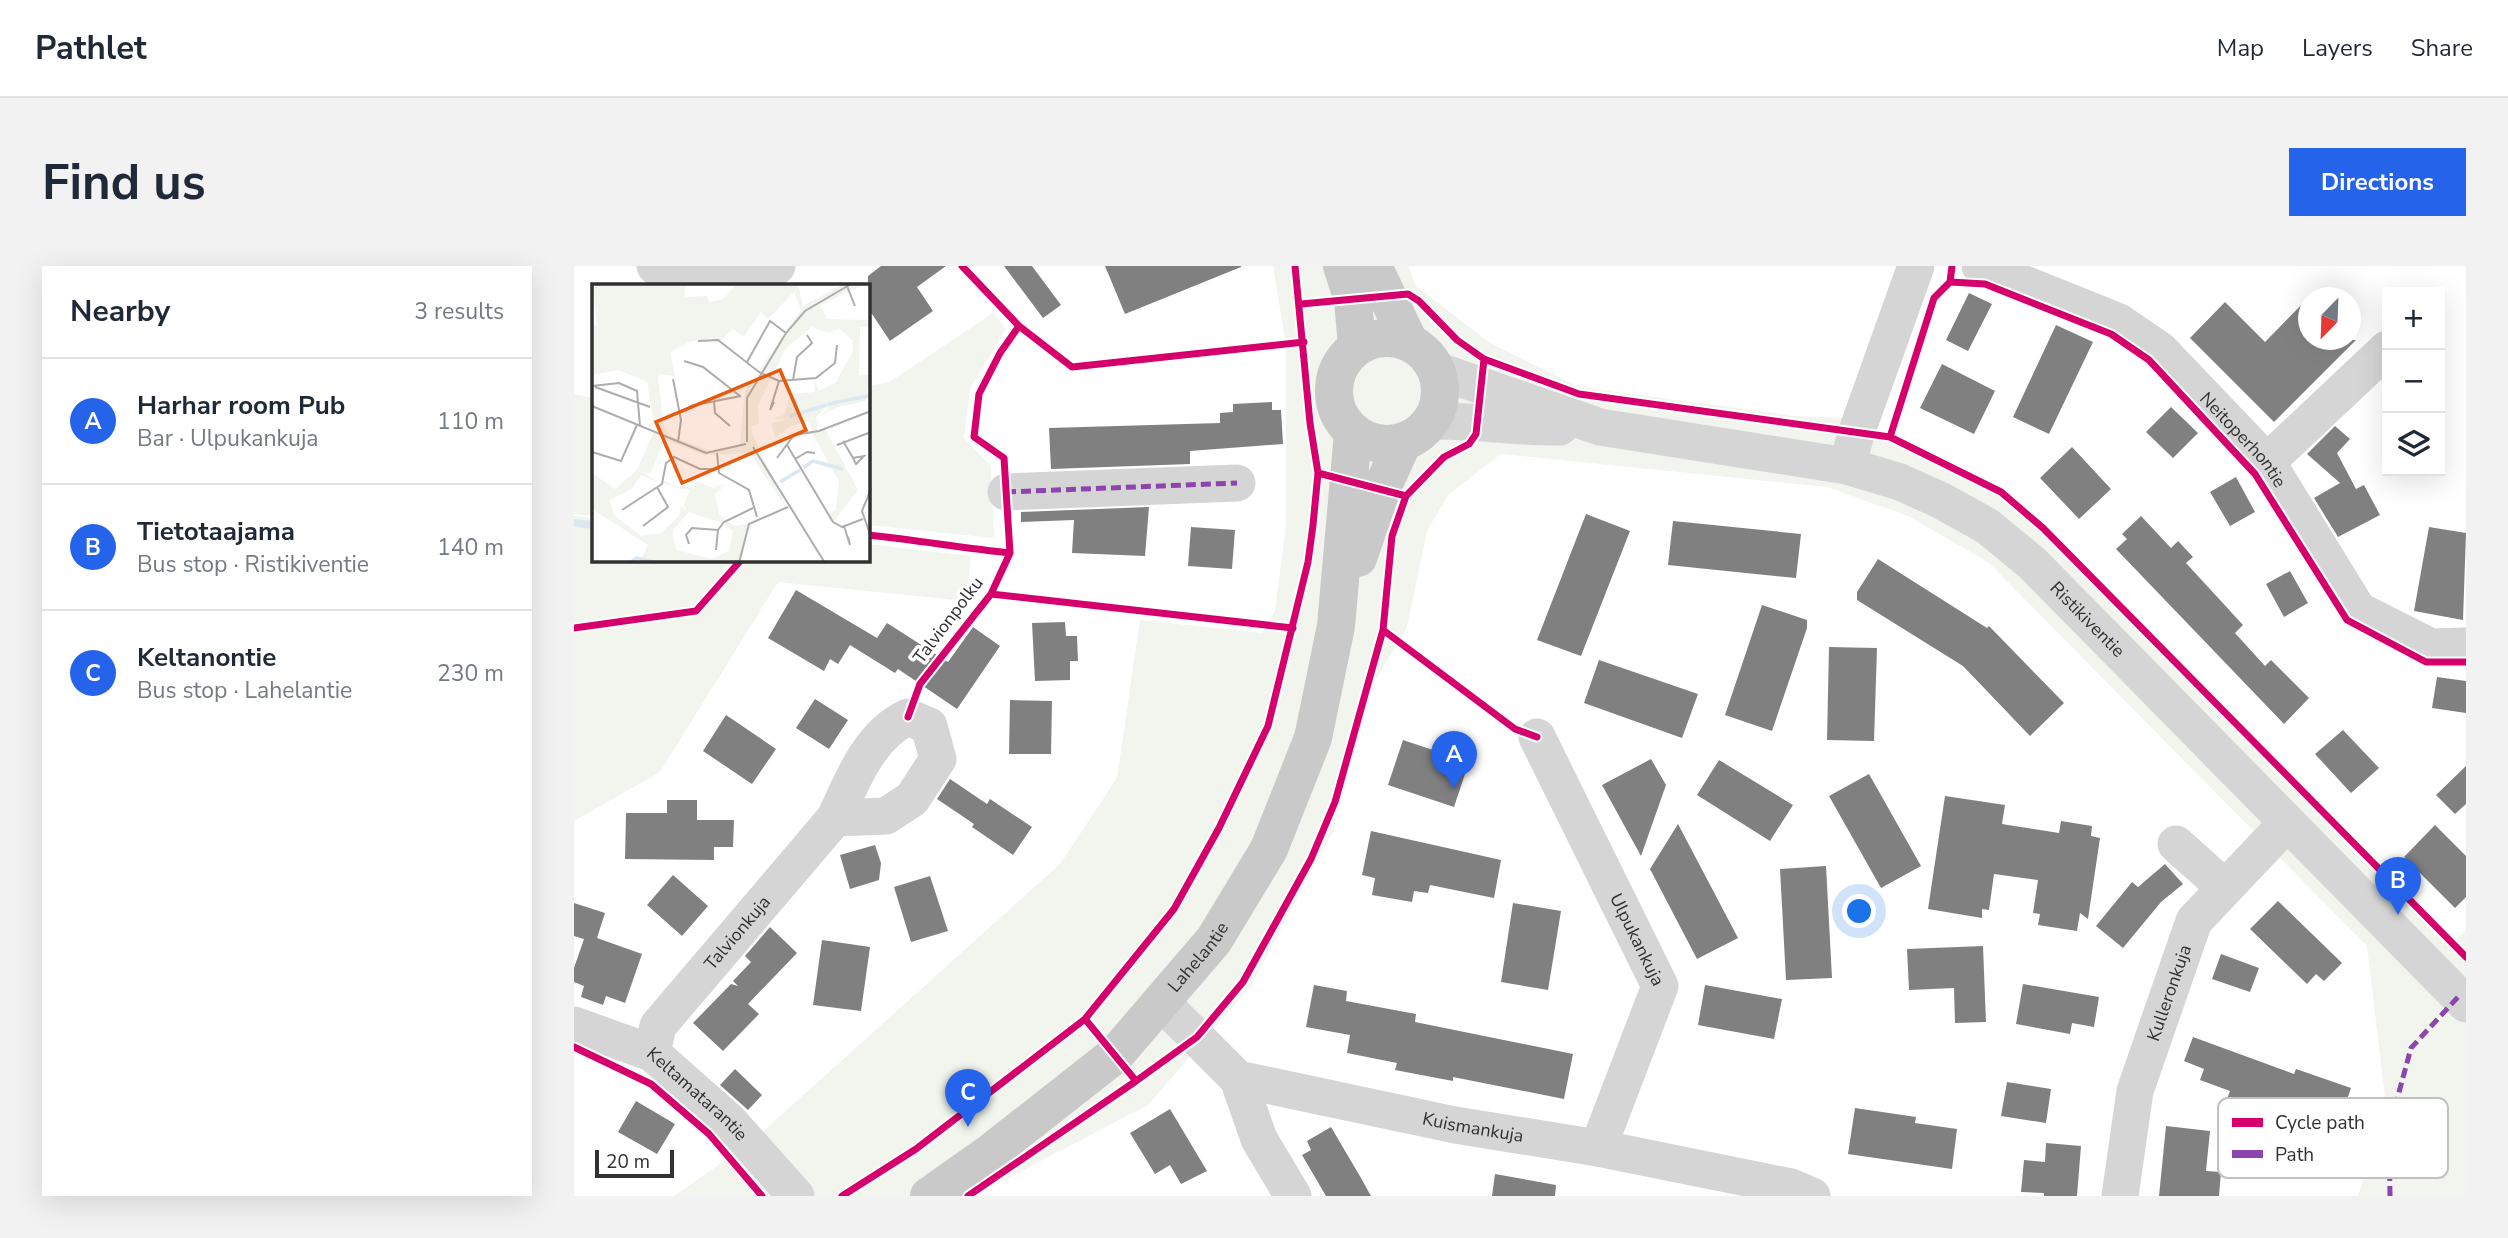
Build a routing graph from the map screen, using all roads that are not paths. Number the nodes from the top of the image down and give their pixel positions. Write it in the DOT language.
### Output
graph roads {
  1 [pos="656,266"];
  2 [pos="777,266"];
  3 [pos="1342,266"];
  4 [pos="1373,266"];
  5 [pos="1916,266"];
  6 [pos="1980,266"];
  7 [pos="1409,342"];
  8 [pos="1357,346"];
  9 [pos="2386,350"];
  10 [pos="1436,370"];
  11 [pos="1600,427"];
  12 [pos="1417,431"];
  13 [pos="1353,433"];
  14 [pos="2267,462"];
  15 [pos="1847,466"];
  16 [pos="1237,483"];
  17 [pos="1006,492"];
  18 [pos="1336,626"];
  19 [pos="2466,646"];
  20 [pos="1537,737"];
  21 [pos="835,818"];
  22 [pos="2286,824"];
  23 [pos="2176,844"];
  24 [pos="2224,887"];
  25 [pos="1163,1004"];
  26 [pos="2466,1004"];
  27 [pos="574,1025"];
  28 [pos="652,1054"];
  29 [pos="1238,1079"];
  30 [pos="1598,1148"];
  31 [pos="796,1196"];
  32 [pos="929,1196"];
  33 [pos="1293,1196"];
  34 [pos="1807,1196"];
  35 [pos="2120,1196"];
  1 -- 2 [label="street"];
  3 -- 8 [label="main road"];
  4 -- 7 [label="main road"];
  5 -- 15 [label="street"];
  6 -- 14 [label="street, Neitoperhontie"];
  7 -- 8 [label="main road"];
  7 -- 10 [label="main road"];
  8 -- 13 [label="main road"];
  9 -- 14 [label="street"];
  10 -- 11 [label="street, Ristikiventie"];
  10 -- 12 [label="main road"];
  11 -- 12 [label="street, Ristikiventie"];
  11 -- 15 [label="street, Ristikiventie"];
  12 -- 13 [label="main road"];
  12 -- 18 [label="main road, Lahelantie"];
  13 -- 18 [label="main road, Lahelantie"];
  14 -- 19 [label="street, Neitoperhontie"];
  15 -- 22 [label="street, Ristikiventie"];
  16 -- 17 [label="street"];
  18 -- 25 [label="main road, Lahelantie"];
  20 -- 30 [label="street, Ulpukankuja"];
  21 -- 28 [label="street, Talvionkuja"];
  22 -- 24 [label="street, Kulleronkuja"];
  22 -- 26 [label="street, Ristikiventie"];
  23 -- 24 [label="street"];
  24 -- 35 [label="street, Kulleronkuja"];
  25 -- 29 [label="street"];
  25 -- 32 [label="main road, Lahelantie"];
  27 -- 28 [label="street, Keltamatarantie"];
  28 -- 31 [label="street, Keltamatarantie"];
  29 -- 30 [label="street, Kuismankuja"];
  29 -- 33 [label="street"];
  30 -- 34 [label="street, Kuismankuja"];
}
